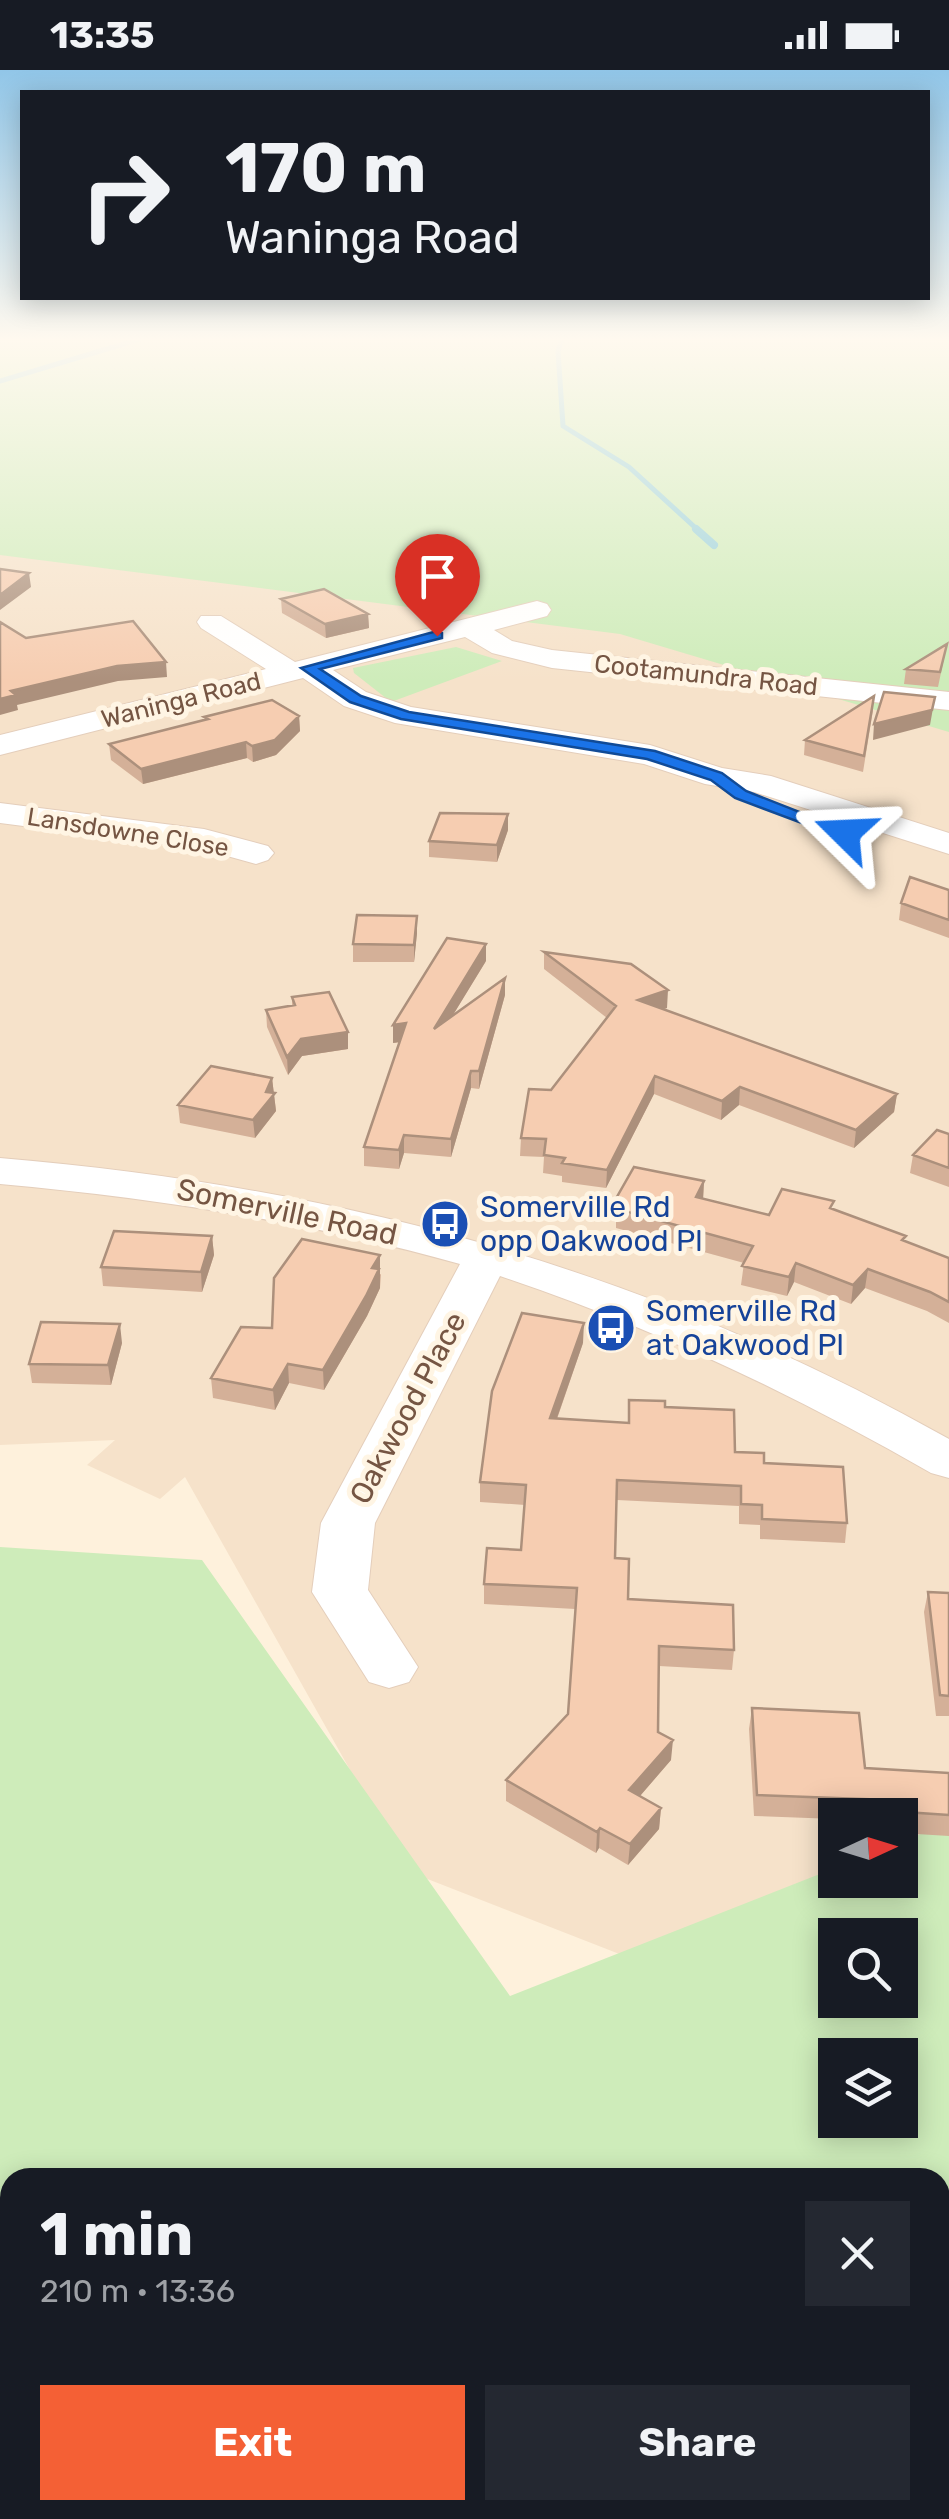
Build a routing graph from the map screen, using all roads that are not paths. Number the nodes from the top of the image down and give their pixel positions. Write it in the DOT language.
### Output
graph roads {
  1 [pos="538,610"];
  2 [pos="211,622"];
  3 [pos="469,628"];
  4 [pos="300,670"];
  5 [pos="949,701"];
  6 [pos="0,746"];
  7 [pos="717,777"];
  8 [pos="0,813"];
  9 [pos="949,844"];
  10 [pos="256,853"];
  11 [pos="949,872"];
  12 [pos="0,1172"];
  13 [pos="486,1259"];
  14 [pos="949,1461"];
  15 [pos="389,1667"];
  1 -- 3 [label="street, Waninga Road"];
  2 -- 4 [label="street"];
  3 -- 4 [label="street, Waninga Road"];
  3 -- 5 [label="street, Cootamundra Road"];
  4 -- 6 [label="street, Waninga Road"];
  4 -- 7 [label="street"];
  7 -- 9 [label="street"];
  7 -- 11 [label="street"];
  8 -- 10 [label="street, Lansdowne Close"];
  12 -- 13 [label="street, Somerville Road"];
  13 -- 14 [label="street, Somerville Road"];
  13 -- 15 [label="street, Oakwood Place"];
}
